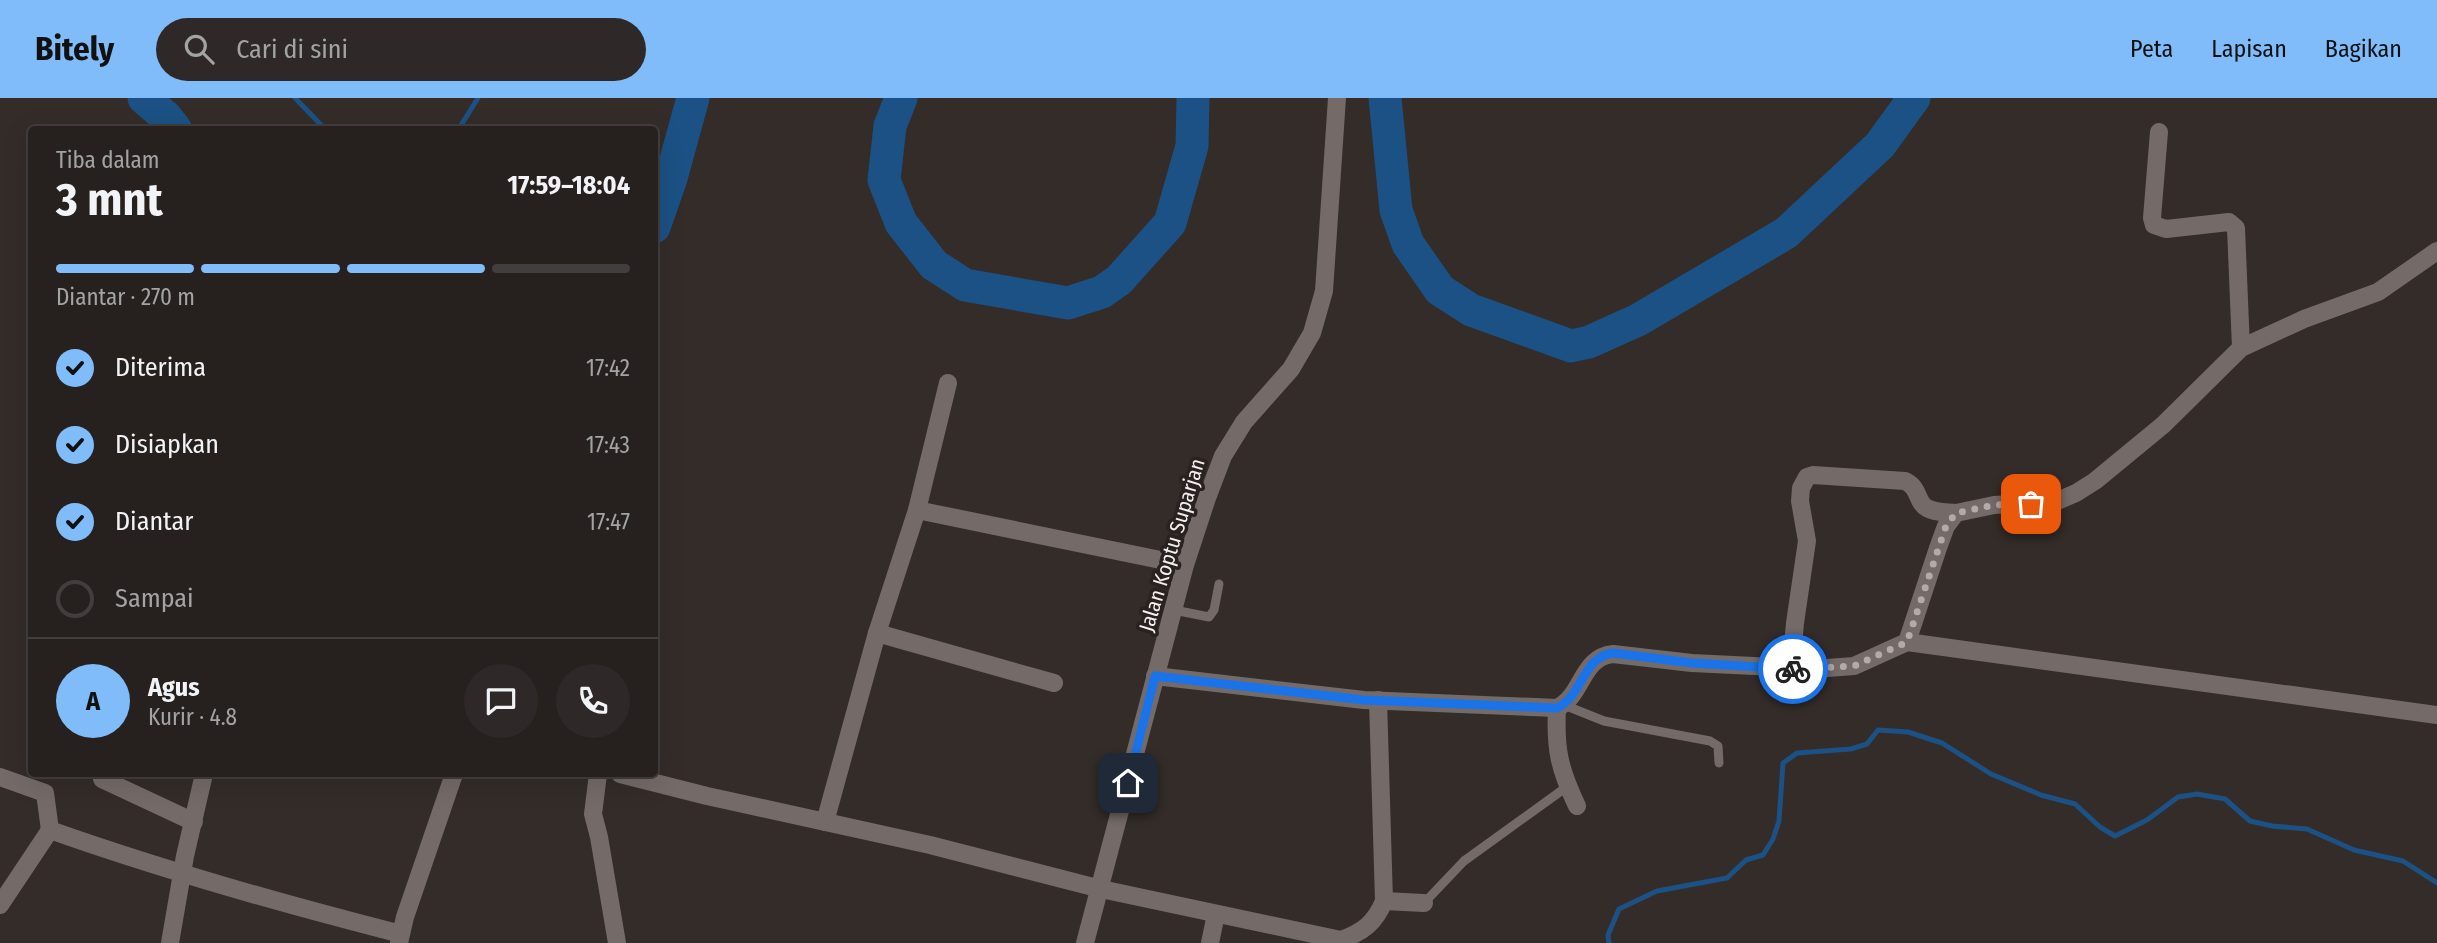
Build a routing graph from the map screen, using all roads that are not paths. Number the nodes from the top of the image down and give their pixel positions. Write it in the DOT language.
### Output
graph roads {
  1 [pos="1337,98"];
  2 [pos="2160,132"];
  3 [pos="2437,251"];
  4 [pos="2241,348"];
  5 [pos="948,383"];
  6 [pos="917,510"];
  7 [pos="1956,513"];
  8 [pos="1185,565"];
  9 [pos="1219,584"];
  10 [pos="1174,610"];
  11 [pos="877,633"];
  12 [pos="1907,642"];
  13 [pos="1791,668"];
  14 [pos="1155,676"];
  15 [pos="1054,683"];
  16 [pos="1378,700"];
  17 [pos="1560,707"];
  18 [pos="2437,715"];
  19 [pos="1719,763"];
  20 [pos="0,777"];
  21 [pos="203,777"];
  22 [pos="453,777"];
  23 [pos="598,777"];
  24 [pos="633,777"];
  25 [pos="103,779"];
  26 [pos="1568,786"];
  27 [pos="1577,806"];
  28 [pos="194,822"];
  29 [pos="825,822"];
  30 [pos="50,830"];
  31 [pos="182,874"];
  32 [pos="1101,889"];
  33 [pos="1384,901"];
  34 [pos="1424,903"];
  35 [pos="0,905"];
  36 [pos="1216,914"];
  37 [pos="400,939"];
  38 [pos="170,943"];
  39 [pos="617,943"];
  40 [pos="1085,943"];
  41 [pos="1210,943"];
  1 -- 8 [label="street, Jalan Koptu Suparjan"];
  2 -- 4 [label="street"];
  3 -- 4 [label="street"];
  4 -- 7 [label="street"];
  5 -- 6 [label="street"];
  6 -- 8 [label="street"];
  6 -- 11 [label="street"];
  7 -- 12 [label="street"];
  7 -- 13 [label="street"];
  8 -- 10 [label="street, Jalan Koptu Suparjan"];
  9 -- 10 [label="lane"];
  10 -- 14 [label="street, Jalan Koptu Suparjan"];
  11 -- 15 [label="street"];
  11 -- 29 [label="street"];
  12 -- 13 [label="street"];
  12 -- 18 [label="street"];
  13 -- 17 [label="street"];
  14 -- 16 [label="street"];
  14 -- 32 [label="street, Jalan Koptu Suparjan"];
  16 -- 17 [label="street"];
  16 -- 33 [label="street"];
  17 -- 19 [label="lane"];
  17 -- 26 [label="street"];
  20 -- 30 [label="street"];
  21 -- 28 [label="street"];
  22 -- 37 [label="street"];
  23 -- 39 [label="street"];
  24 -- 29 [label="street"];
  25 -- 28 [label="street"];
  26 -- 27 [label="street"];
  26 -- 34 [label="lane"];
  28 -- 31 [label="street"];
  29 -- 32 [label="street"];
  30 -- 31 [label="street"];
  30 -- 35 [label="street"];
  31 -- 37 [label="street"];
  31 -- 38 [label="street"];
  32 -- 36 [label="street"];
  32 -- 40 [label="street, Jalan Koptu Suparjan"];
  33 -- 34 [label="street"];
  33 -- 36 [label="street"];
  36 -- 41 [label="street"];
}
